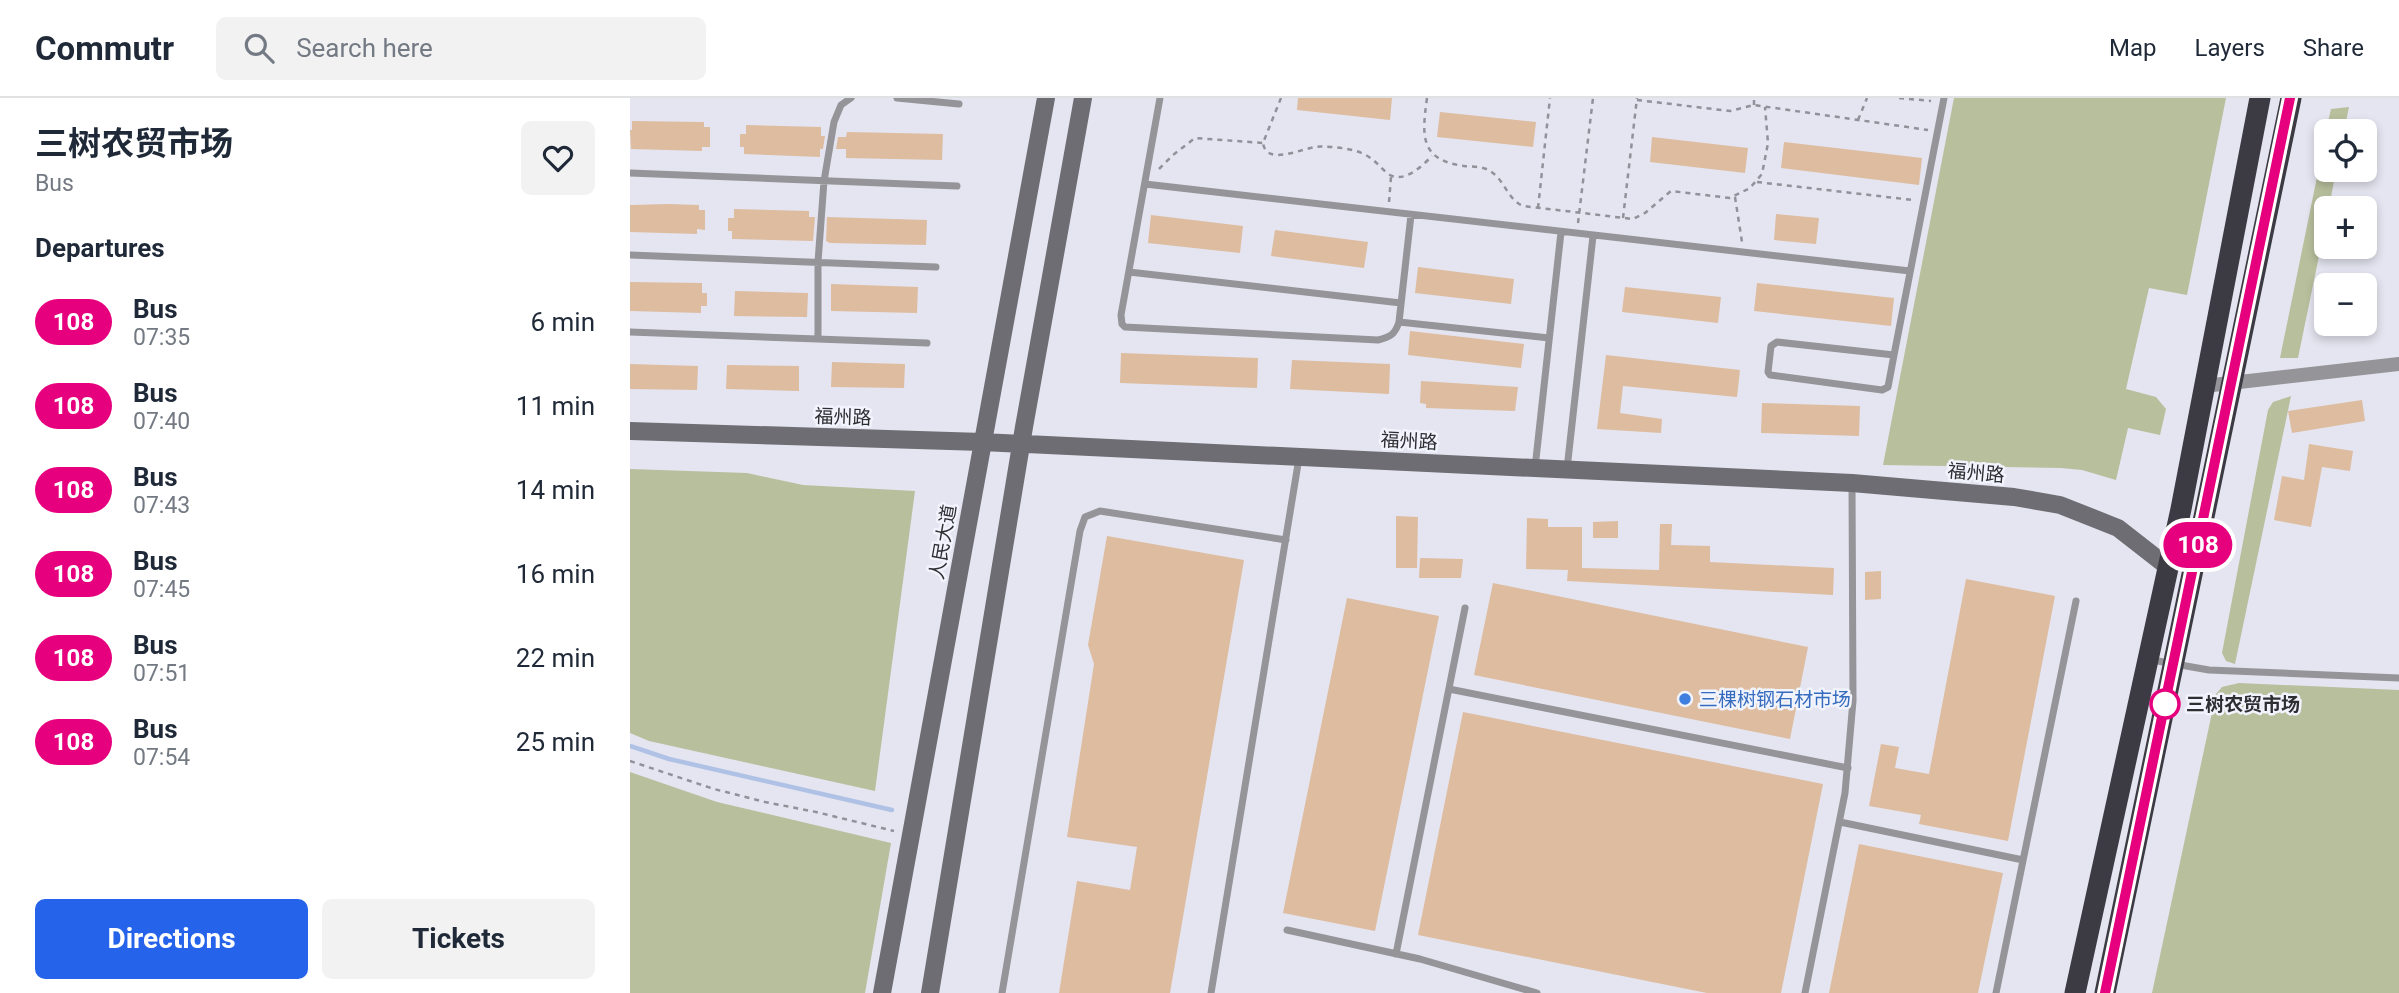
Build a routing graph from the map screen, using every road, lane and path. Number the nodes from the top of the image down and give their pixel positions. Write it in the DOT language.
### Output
graph roads {
  1 [pos="851,98"];
  2 [pos="897,98"];
  3 [pos="1046,98"];
  4 [pos="1083,98"];
  5 [pos="1160,98"];
  6 [pos="1281,98"];
  7 [pos="1427,98"];
  8 [pos="1550,98"];
  9 [pos="1593,98"];
  10 [pos="1754,98"];
  11 [pos="1867,98"];
  12 [pos="1899,98"];
  13 [pos="2260,98"];
  14 [pos="2291,98"];
  15 [pos="1637,99"];
  16 [pos="1944,100"];
  17 [pos="959,104"];
  18 [pos="1754,105"];
  19 [pos="1765,107"];
  20 [pos="1858,120"];
  21 [pos="1938,132"];
  22 [pos="1262,143"];
  23 [pos="1433,155"];
  24 [pos="630,173"];
  25 [pos="1392,176"];
  26 [pos="824,181"];
  27 [pos="1756,182"];
  28 [pos="1145,184"];
  29 [pos="957,186"];
  30 [pos="1735,197"];
  31 [pos="1924,201"];
  32 [pos="1538,208"];
  33 [pos="1387,212"];
  34 [pos="1579,213"];
  35 [pos="1411,215"];
  36 [pos="1623,218"];
  37 [pos="1561,232"];
  38 [pos="1577,234"];
  39 [pos="1593,236"];
  40 [pos="1743,252"];
  41 [pos="630,255"];
  42 [pos="818,262"];
  43 [pos="936,267"];
  44 [pos="1910,271"];
  45 [pos="1129,272"];
  46 [pos="1401,303"];
  47 [pos="1399,322"];
  48 [pos="630,332"];
  49 [pos="1549,338"];
  50 [pos="818,339"];
  51 [pos="927,343"];
  52 [pos="1894,355"];
  53 [pos="2399,364"];
  54 [pos="2232,384"];
  55 [pos="2204,386"];
  56 [pos="630,431"];
  57 [pos="982,442"];
  58 [pos="1021,444"];
  59 [pos="1299,457"];
  60 [pos="1535,468"];
  61 [pos="1567,470"];
  62 [pos="1852,483"];
  63 [pos="1286,540"];
  64 [pos="2168,567"];
  65 [pos="2076,601"];
  66 [pos="1465,608"];
  67 [pos="2148,660"];
  68 [pos="2173,664"];
  69 [pos="2399,678"];
  70 [pos="1449,688"];
  71 [pos="630,761"];
  72 [pos="1848,768"];
  73 [pos="1840,822"];
  74 [pos="911,835"];
  75 [pos="2023,860"];
  76 [pos="1287,930"];
  77 [pos="1396,954"];
  78 [pos="882,993"];
  79 [pos="930,993"];
  80 [pos="1002,993"];
  81 [pos="1211,993"];
  82 [pos="1537,993"];
  83 [pos="1805,993"];
  84 [pos="1996,993"];
  85 [pos="2075,993"];
  86 [pos="2105,993"];
  1 -- 26 [label="lane"];
  2 -- 17 [label="lane"];
  3 -- 57 [label="street, 人民大道"];
  4 -- 58 [label="street"];
  5 -- 28 [label="lane"];
  6 -- 22 [label="path"];
  7 -- 23 [label="path"];
  8 -- 32 [label="path"];
  9 -- 34 [label="path"];
  10 -- 18 [label="path"];
  11 -- 20 [label="path"];
  12 -- 16 [label="path"];
  13 -- 55 [label="highway"];
  14 -- 54 [label="highway"];
  15 -- 18 [label="path"];
  15 -- 36 [label="path"];
  16 -- 21 [label="lane"];
  18 -- 19 [label="path"];
  19 -- 20 [label="path"];
  19 -- 30 [label="path"];
  20 -- 21 [label="path"];
  21 -- 31 [label="lane"];
  22 -- 25 [label="path"];
  22 -- 28 [label="path"];
  23 -- 25 [label="path"];
  23 -- 32 [label="path"];
  24 -- 26 [label="lane"];
  25 -- 33 [label="path"];
  26 -- 29 [label="lane"];
  26 -- 42 [label="lane"];
  27 -- 31 [label="path"];
  28 -- 33 [label="lane"];
  28 -- 45 [label="lane"];
  30 -- 36 [label="path"];
  30 -- 40 [label="path"];
  31 -- 44 [label="lane"];
  32 -- 34 [label="path"];
  33 -- 35 [label="lane"];
  34 -- 36 [label="path"];
  34 -- 38 [label="path"];
  35 -- 37 [label="lane"];
  35 -- 46 [label="lane"];
  37 -- 38 [label="lane"];
  37 -- 49 [label="lane"];
  38 -- 39 [label="lane"];
  39 -- 40 [label="lane"];
  39 -- 61 [label="lane"];
  40 -- 44 [label="lane"];
  41 -- 42 [label="lane"];
  42 -- 43 [label="lane"];
  42 -- 50 [label="lane"];
  44 -- 52 [label="lane"];
  45 -- 46 [label="lane"];
  45 -- 47 [label="lane"];
  46 -- 47 [label="lane"];
  47 -- 49 [label="lane"];
  48 -- 50 [label="lane"];
  49 -- 60 [label="lane"];
  50 -- 51 [label="lane"];
  52 -- 52 [label="lane"];
  53 -- 54 [label="street"];
  54 -- 55 [label="street"];
  54 -- 68 [label="highway"];
  55 -- 64 [label="highway"];
  56 -- 57 [label="street, 福州路"];
  57 -- 58 [label="street, 福州路"];
  57 -- 74 [label="street, 人民大道"];
  58 -- 59 [label="street, 福州路"];
  58 -- 79 [label="street"];
  59 -- 60 [label="street, 福州路"];
  59 -- 63 [label="lane"];
  60 -- 61 [label="street, 福州路"];
  61 -- 62 [label="street, 福州路"];
  62 -- 64 [label="street, 福州路"];
  62 -- 72 [label="lane"];
  63 -- 80 [label="lane"];
  63 -- 81 [label="lane"];
  64 -- 67 [label="highway"];
  65 -- 75 [label="lane"];
  66 -- 70 [label="lane"];
  67 -- 68 [label="lane"];
  67 -- 85 [label="highway"];
  68 -- 69 [label="lane"];
  68 -- 86 [label="highway"];
  70 -- 72 [label="lane"];
  70 -- 77 [label="lane"];
  71 -- 74 [label="path"];
  72 -- 73 [label="lane"];
  73 -- 75 [label="lane"];
  73 -- 83 [label="lane"];
  74 -- 78 [label="street, 人民大道"];
  75 -- 84 [label="lane"];
  76 -- 77 [label="lane"];
  77 -- 82 [label="lane"];
}
